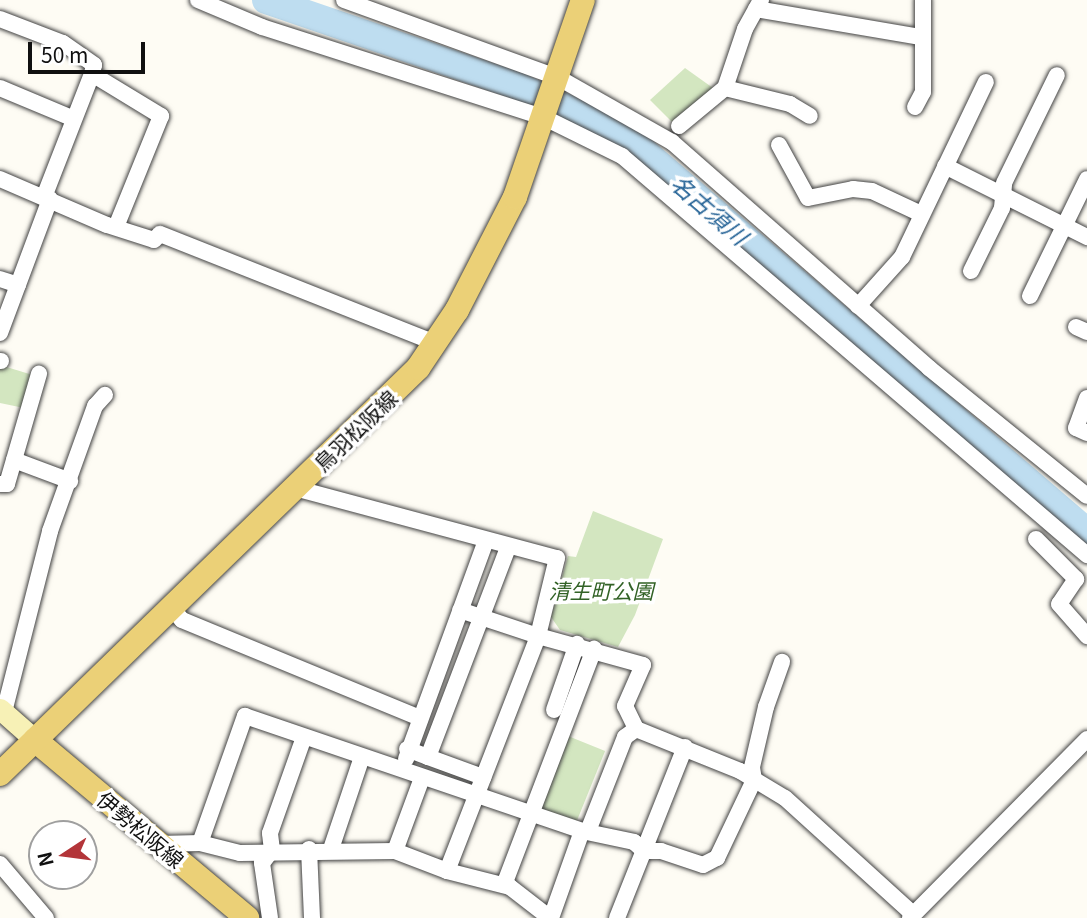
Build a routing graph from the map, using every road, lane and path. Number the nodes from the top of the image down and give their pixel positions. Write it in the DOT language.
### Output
graph roads {
  1 [pos="198,0"];
  2 [pos="344,0"];
  3 [pos="583,0"];
  4 [pos="923,0"];
  5 [pos="758,4"];
  6 [pos="0,19"];
  7 [pos="920,37"];
  8 [pos="92,74"];
  9 [pos="1057,75"];
  10 [pos="557,77"];
  11 [pos="986,82"];
  12 [pos="0,88"];
  13 [pos="725,88"];
  14 [pos="915,107"];
  15 [pos="810,116"];
  16 [pos="543,117"];
  17 [pos="74,119"];
  18 [pos="679,126"];
  19 [pos="779,145"];
  20 [pos="945,166"];
  21 [pos="0,179"];
  22 [pos="1087,179"];
  23 [pos="1004,196"];
  24 [pos="47,198"];
  25 [pos="919,213"];
  26 [pos="1064,226"];
  27 [pos="116,227"];
  28 [pos="1087,237"];
  29 [pos="971,271"];
  30 [pos="0,279"];
  31 [pos="18,285"];
  32 [pos="1030,296"];
  33 [pos="859,306"];
  34 [pos="0,333"];
  35 [pos="435,343"];
  36 [pos="39,374"];
  37 [pos="105,395"];
  38 [pos="1087,398"];
  39 [pos="1087,433"];
  40 [pos="14,460"];
  41 [pos="70,481"];
  42 [pos="0,484"];
  43 [pos="295,488"];
  44 [pos="1087,496"];
  45 [pos="1036,539"];
  46 [pos="486,540"];
  47 [pos="508,547"];
  48 [pos="1087,555"];
  49 [pos="173,609"];
  50 [pos="460,610"];
  51 [pos="482,614"];
  52 [pos="538,636"];
  53 [pos="1087,636"];
  54 [pos="577,643"];
  55 [pos="594,649"];
  56 [pos="782,662"];
  57 [pos="2,710"];
  58 [pos="554,710"];
  59 [pos="420,718"];
  60 [pos="636,729"];
  61 [pos="304,737"];
  62 [pos="1087,739"];
  63 [pos="35,740"];
  64 [pos="685,747"];
  65 [pos="407,749"];
  66 [pos="362,757"];
  67 [pos="428,757"];
  68 [pos="404,772"];
  69 [pos="0,774"];
  70 [pos="483,777"];
  71 [pos="422,778"];
  72 [pos="754,780"];
  73 [pos="475,793"];
  74 [pos="530,811"];
  75 [pos="585,831"];
  76 [pos="200,843"];
  77 [pos="159,844"];
  78 [pos="309,849"];
  79 [pos="331,849"];
  80 [pos="272,850"];
  81 [pos="395,850"];
  82 [pos="644,851"];
  83 [pos="0,864"];
  84 [pos="447,872"];
  85 [pos="504,886"];
  86 [pos="911,916"];
  87 [pos="46,918"];
  88 [pos="247,918"];
  89 [pos="270,918"];
  90 [pos="312,918"];
  91 [pos="551,918"];
  92 [pos="617,918"];
  1 -- 16 [label="street"];
  2 -- 10 [label="street"];
  3 -- 10 [label="main road, 鳥羽松阪線"];
  4 -- 7 [label="street"];
  5 -- 7 [label="street"];
  5 -- 13 [label="street"];
  6 -- 8 [label="street"];
  7 -- 14 [label="street"];
  8 -- 17 [label="street"];
  8 -- 27 [label="street"];
  9 -- 23 [label="street"];
  10 -- 16 [label="main road, 鳥羽松阪線"];
  10 -- 33 [label="street"];
  11 -- 20 [label="street"];
  12 -- 17 [label="street"];
  13 -- 15 [label="street"];
  13 -- 18 [label="street"];
  16 -- 35 [label="main road, 鳥羽松阪線"];
  16 -- 48 [label="street"];
  17 -- 24 [label="street"];
  19 -- 25 [label="street"];
  20 -- 23 [label="street"];
  20 -- 25 [label="street"];
  21 -- 24 [label="street"];
  22 -- 26 [label="street"];
  23 -- 26 [label="street"];
  23 -- 29 [label="street"];
  24 -- 27 [label="street"];
  24 -- 31 [label="street"];
  25 -- 33 [label="street"];
  26 -- 28 [label="street"];
  26 -- 32 [label="street"];
  27 -- 35 [label="street"];
  30 -- 31 [label="street"];
  31 -- 34 [label="street"];
  33 -- 44 [label="street"];
  35 -- 43 [label="main road, 鳥羽松阪線"];
  36 -- 40 [label="street"];
  37 -- 41 [label="street"];
  38 -- 39 [label="street"];
  40 -- 41 [label="street"];
  40 -- 42 [label="street"];
  41 -- 57 [label="street"];
  43 -- 46 [label="street"];
  43 -- 49 [label="main road, 鳥羽松阪線"];
  45 -- 53 [label="street"];
  46 -- 47 [label="street"];
  46 -- 50 [label="street"];
  47 -- 51 [label="street"];
  47 -- 52 [label="street"];
  49 -- 59 [label="street"];
  49 -- 63 [label="main road, 鳥羽松阪線"];
  50 -- 51 [label="street"];
  50 -- 59 [label="street"];
  51 -- 52 [label="street"];
  51 -- 67 [label="street"];
  52 -- 54 [label="street"];
  52 -- 70 [label="street"];
  54 -- 55 [label="street"];
  54 -- 58 [label="street"];
  55 -- 60 [label="street"];
  55 -- 74 [label="street"];
  56 -- 72 [label="street"];
  57 -- 63 [label="street"];
  59 -- 65 [label="street"];
  60 -- 64 [label="street"];
  60 -- 75 [label="street"];
  61 -- 66 [label="street"];
  61 -- 76 [label="street"];
  61 -- 80 [label="street"];
  62 -- 86 [label="street"];
  63 -- 69 [label="main road, 鳥羽松阪線"];
  63 -- 77 [label="main road, 伊勢松阪線"];
  64 -- 72 [label="street"];
  64 -- 82 [label="street"];
  65 -- 67 [label="street"];
  65 -- 68 [label="street"];
  66 -- 68 [label="street"];
  66 -- 79 [label="street"];
  67 -- 70 [label="street"];
  68 -- 71 [label="street"];
  70 -- 73 [label="street"];
  71 -- 73 [label="street"];
  71 -- 81 [label="street"];
  72 -- 82 [label="street"];
  72 -- 86 [label="street"];
  73 -- 74 [label="street"];
  73 -- 84 [label="street"];
  74 -- 75 [label="street"];
  74 -- 85 [label="street"];
  75 -- 82 [label="street"];
  75 -- 91 [label="street"];
  76 -- 77 [label="street"];
  76 -- 80 [label="street"];
  77 -- 88 [label="main road, 伊勢松阪線"];
  78 -- 79 [label="street"];
  78 -- 80 [label="street"];
  78 -- 90 [label="street"];
  79 -- 81 [label="street"];
  80 -- 89 [label="street"];
  81 -- 84 [label="street"];
  82 -- 92 [label="street"];
  83 -- 87 [label="street"];
  84 -- 85 [label="street"];
  85 -- 91 [label="street"];
}
